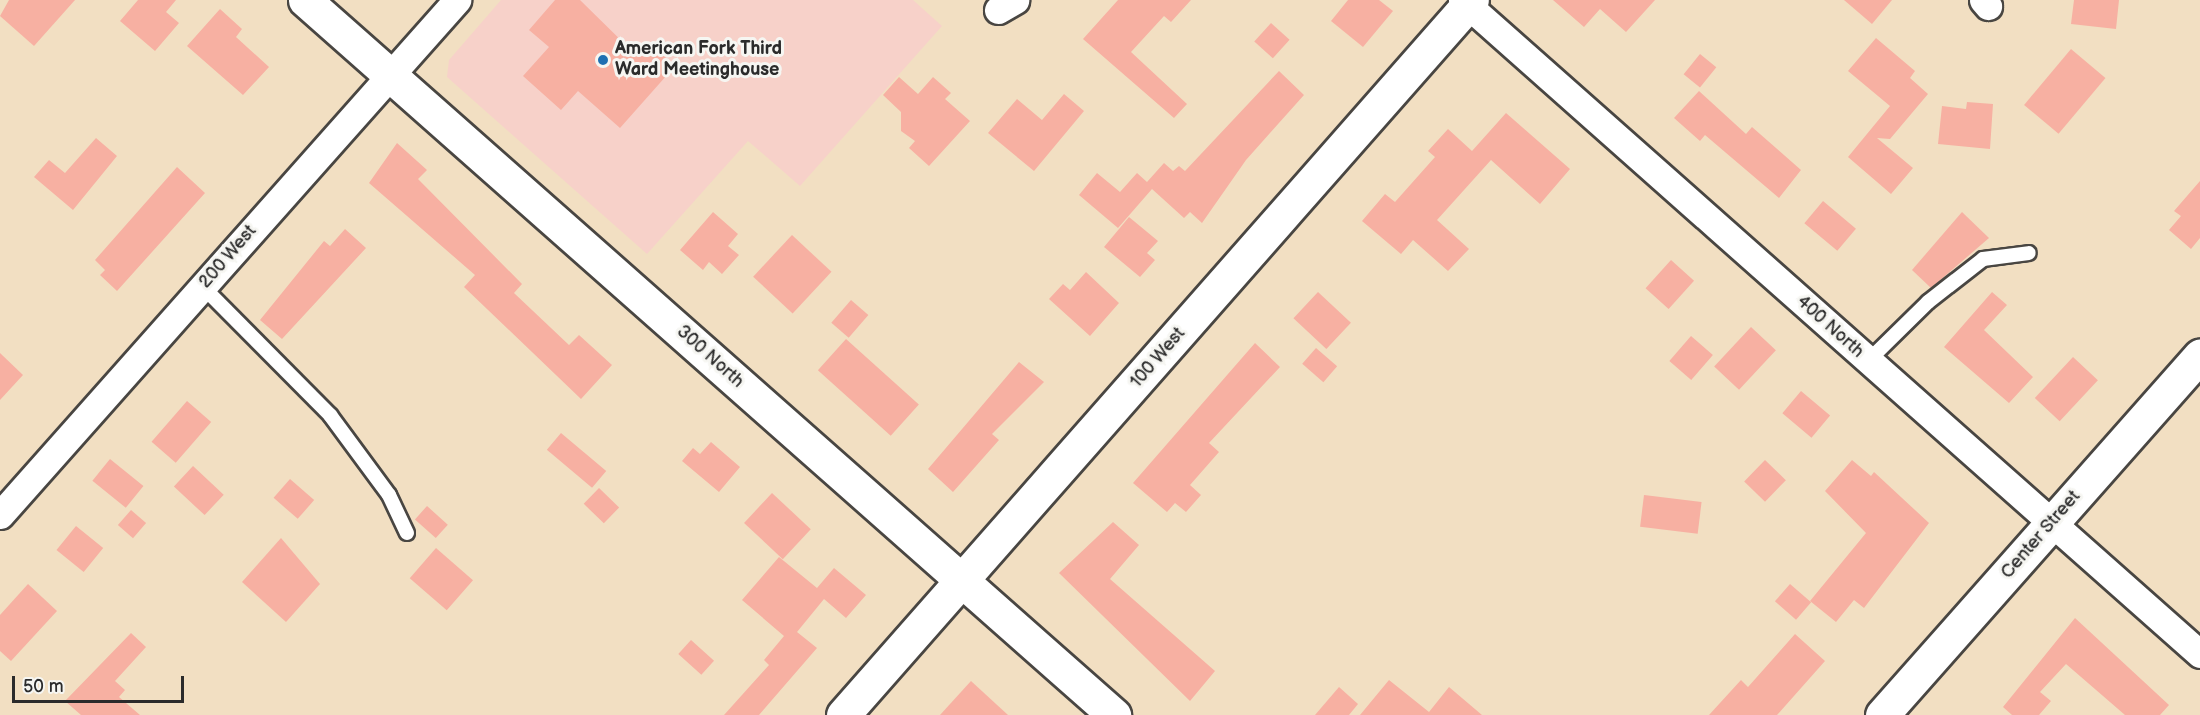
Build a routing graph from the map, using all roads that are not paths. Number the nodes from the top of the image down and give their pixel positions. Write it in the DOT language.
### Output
graph roads {
  1 [pos="305,0"];
  2 [pos="457,0"];
  3 [pos="1467,2"];
  4 [pos="390,74"];
  5 [pos="2029,253"];
  6 [pos="202,286"];
  7 [pos="2200,355"];
  8 [pos="1868,361"];
  9 [pos="0,515"];
  10 [pos="2052,523"];
  11 [pos="406,532"];
  12 [pos="962,581"];
  13 [pos="2200,654"];
  14 [pos="843,715"];
  15 [pos="1114,715"];
  16 [pos="1882,715"];
  1 -- 4 [label="street, 300 North"];
  2 -- 4 [label="street, 200 West"];
  3 -- 8 [label="street, 400 North"];
  3 -- 12 [label="street, 100 West"];
  4 -- 6 [label="street, 200 West"];
  4 -- 12 [label="street, 300 North"];
  5 -- 8 [label="lane"];
  6 -- 9 [label="street, 200 West"];
  6 -- 11 [label="lane"];
  7 -- 10 [label="street, Center Street"];
  8 -- 10 [label="street, 400 North"];
  10 -- 13 [label="street, 400 North"];
  10 -- 16 [label="street, Center Street"];
  12 -- 14 [label="street, 100 West"];
  12 -- 15 [label="street, 300 North"];
}
